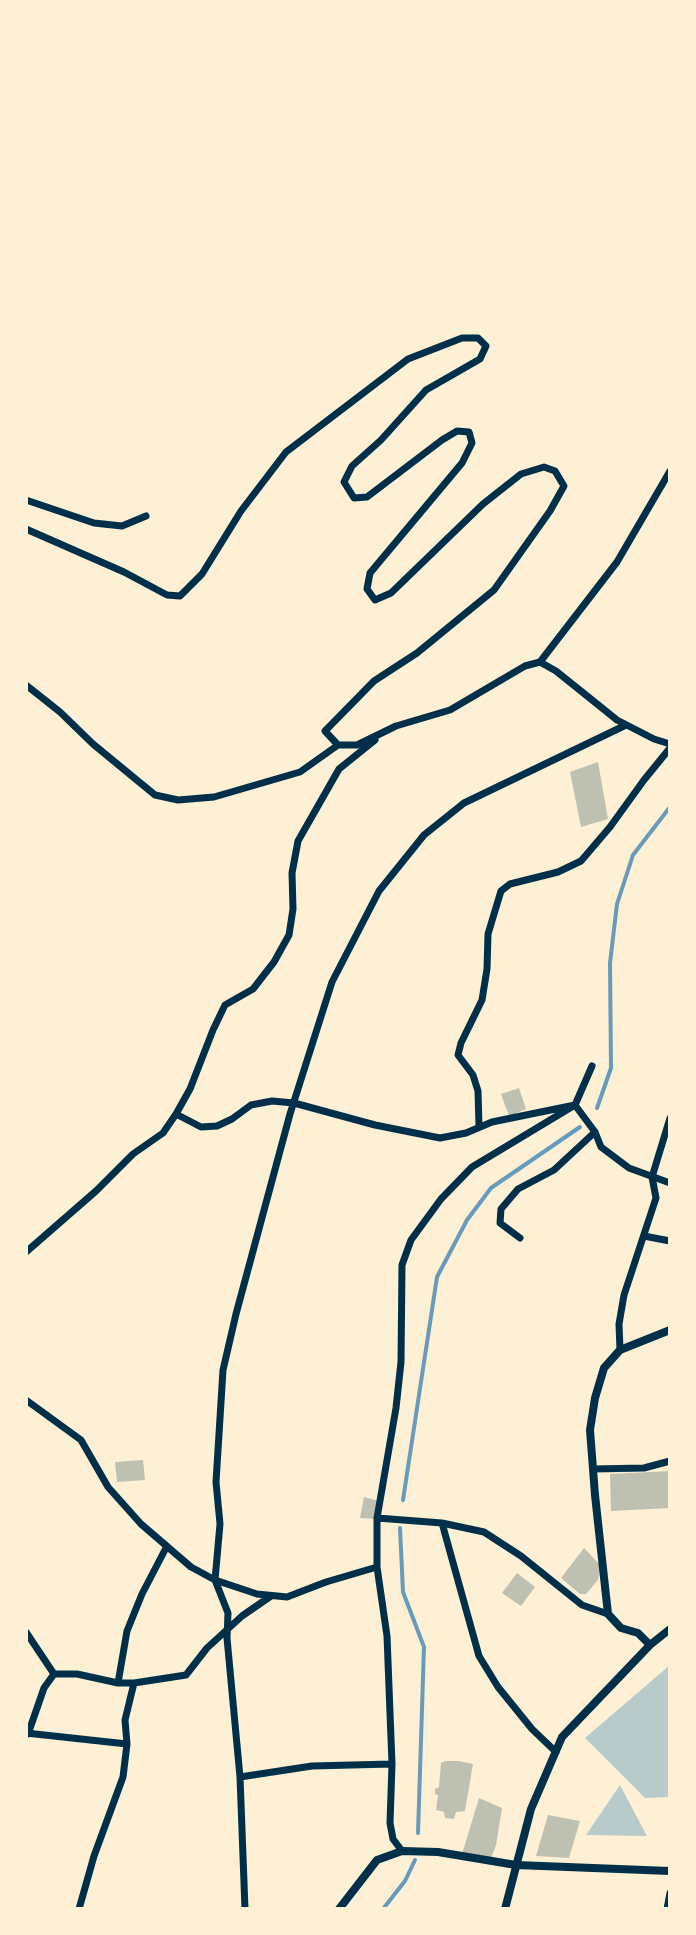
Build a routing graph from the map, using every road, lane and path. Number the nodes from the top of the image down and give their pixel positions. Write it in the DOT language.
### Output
graph roads {
  1 [pos="670,471"];
  2 [pos="26,500"];
  3 [pos="146,516"];
  4 [pos="26,529"];
  5 [pos="540,662"];
  6 [pos="26,685"];
  7 [pos="626,725"];
  8 [pos="385,731"];
  9 [pos="338,745"];
  10 [pos="670,746"];
  11 [pos="592,1066"];
  12 [pos="294,1103"];
  13 [pos="575,1105"];
  14 [pos="176,1114"];
  15 [pos="670,1118"];
  16 [pos="479,1127"];
  17 [pos="595,1132"];
  18 [pos="652,1177"];
  19 [pos="670,1183"];
  20 [pos="644,1236"];
  21 [pos="520,1238"];
  22 [pos="670,1241"];
  23 [pos="26,1252"];
  24 [pos="670,1330"];
  25 [pos="620,1350"];
  26 [pos="26,1400"];
  27 [pos="670,1461"];
  28 [pos="593,1469"];
  29 [pos="377,1518"];
  30 [pos="442,1523"];
  31 [pos="167,1546"];
  32 [pos="377,1567"];
  33 [pos="215,1580"];
  34 [pos="271,1596"];
  35 [pos="608,1614"];
  36 [pos="670,1629"];
  37 [pos="227,1631"];
  38 [pos="26,1632"];
  39 [pos="650,1645"];
  40 [pos="54,1674"];
  41 [pos="118,1683"];
  42 [pos="134,1683"];
  43 [pos="27,1733"];
  44 [pos="127,1744"];
  45 [pos="556,1752"];
  46 [pos="392,1764"];
  47 [pos="240,1777"];
  48 [pos="402,1851"];
  49 [pos="516,1865"];
  50 [pos="670,1871"];
  51 [pos="670,1893"];
  52 [pos="79,1909"];
  53 [pos="245,1909"];
  54 [pos="339,1909"];
  55 [pos="505,1909"];
  56 [pos="667,1909"];
  1 -- 5 [label="street"];
  2 -- 3 [label="street"];
  4 -- 9 [label="street"];
  5 -- 7 [label="street"];
  5 -- 8 [label="street"];
  6 -- 9 [label="street"];
  7 -- 10 [label="street"];
  7 -- 12 [label="street"];
  8 -- 9 [label="street"];
  8 -- 14 [label="street"];
  10 -- 16 [label="street"];
  11 -- 13 [label="street"];
  12 -- 14 [label="street"];
  12 -- 16 [label="street"];
  12 -- 33 [label="street"];
  13 -- 16 [label="street"];
  13 -- 17 [label="street"];
  13 -- 29 [label="street"];
  14 -- 23 [label="street"];
  15 -- 18 [label="street"];
  17 -- 18 [label="street"];
  17 -- 21 [label="street"];
  18 -- 19 [label="street"];
  18 -- 20 [label="street"];
  20 -- 22 [label="street"];
  20 -- 25 [label="street"];
  24 -- 25 [label="street"];
  25 -- 28 [label="street"];
  26 -- 31 [label="street"];
  27 -- 28 [label="street"];
  28 -- 35 [label="street"];
  29 -- 30 [label="street"];
  29 -- 32 [label="street"];
  30 -- 35 [label="street"];
  30 -- 45 [label="street"];
  31 -- 33 [label="street"];
  31 -- 41 [label="street"];
  32 -- 34 [label="street"];
  32 -- 46 [label="street"];
  33 -- 34 [label="street"];
  33 -- 37 [label="street"];
  34 -- 37 [label="street"];
  35 -- 39 [label="street"];
  36 -- 39 [label="street"];
  37 -- 42 [label="street"];
  37 -- 47 [label="street"];
  38 -- 40 [label="street"];
  39 -- 45 [label="street"];
  40 -- 41 [label="street"];
  40 -- 43 [label="street"];
  41 -- 42 [label="street"];
  42 -- 44 [label="street"];
  43 -- 44 [label="street"];
  44 -- 52 [label="street"];
  45 -- 49 [label="street"];
  46 -- 47 [label="street"];
  46 -- 48 [label="street"];
  47 -- 53 [label="street"];
  48 -- 49 [label="street"];
  48 -- 54 [label="street"];
  49 -- 50 [label="street"];
  49 -- 55 [label="street"];
  51 -- 56 [label="street"];
}
